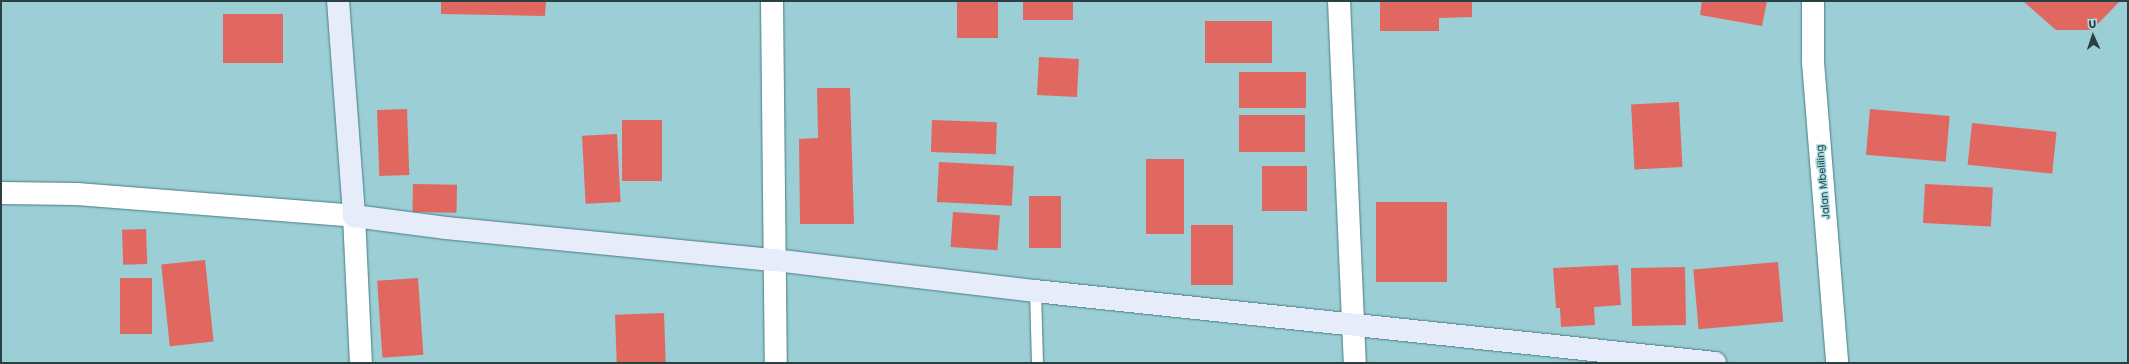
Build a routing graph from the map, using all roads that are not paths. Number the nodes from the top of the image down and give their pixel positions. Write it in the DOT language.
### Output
graph roads {
  1 [pos="338,1"];
  2 [pos="772,1"];
  3 [pos="1339,1"];
  4 [pos="1813,1"];
  5 [pos="1,193"];
  6 [pos="354,216"];
  7 [pos="774,260"];
  8 [pos="1035,291"];
  9 [pos="1355,325"];
  10 [pos="361,363"];
  11 [pos="776,363"];
  12 [pos="1037,363"];
  13 [pos="1355,363"];
  14 [pos="1715,363"];
  15 [pos="1838,363"];
  1 -- 6 [label="street"];
  2 -- 7 [label="street"];
  3 -- 9 [label="street"];
  4 -- 15 [label="street, Jalan Mbeliling"];
  5 -- 6 [label="street"];
  6 -- 7 [label="street"];
  6 -- 10 [label="street"];
  7 -- 8 [label="street"];
  7 -- 11 [label="street"];
  8 -- 9 [label="street"];
  8 -- 12 [label="lane"];
  9 -- 13 [label="street"];
  9 -- 14 [label="street"];
}
